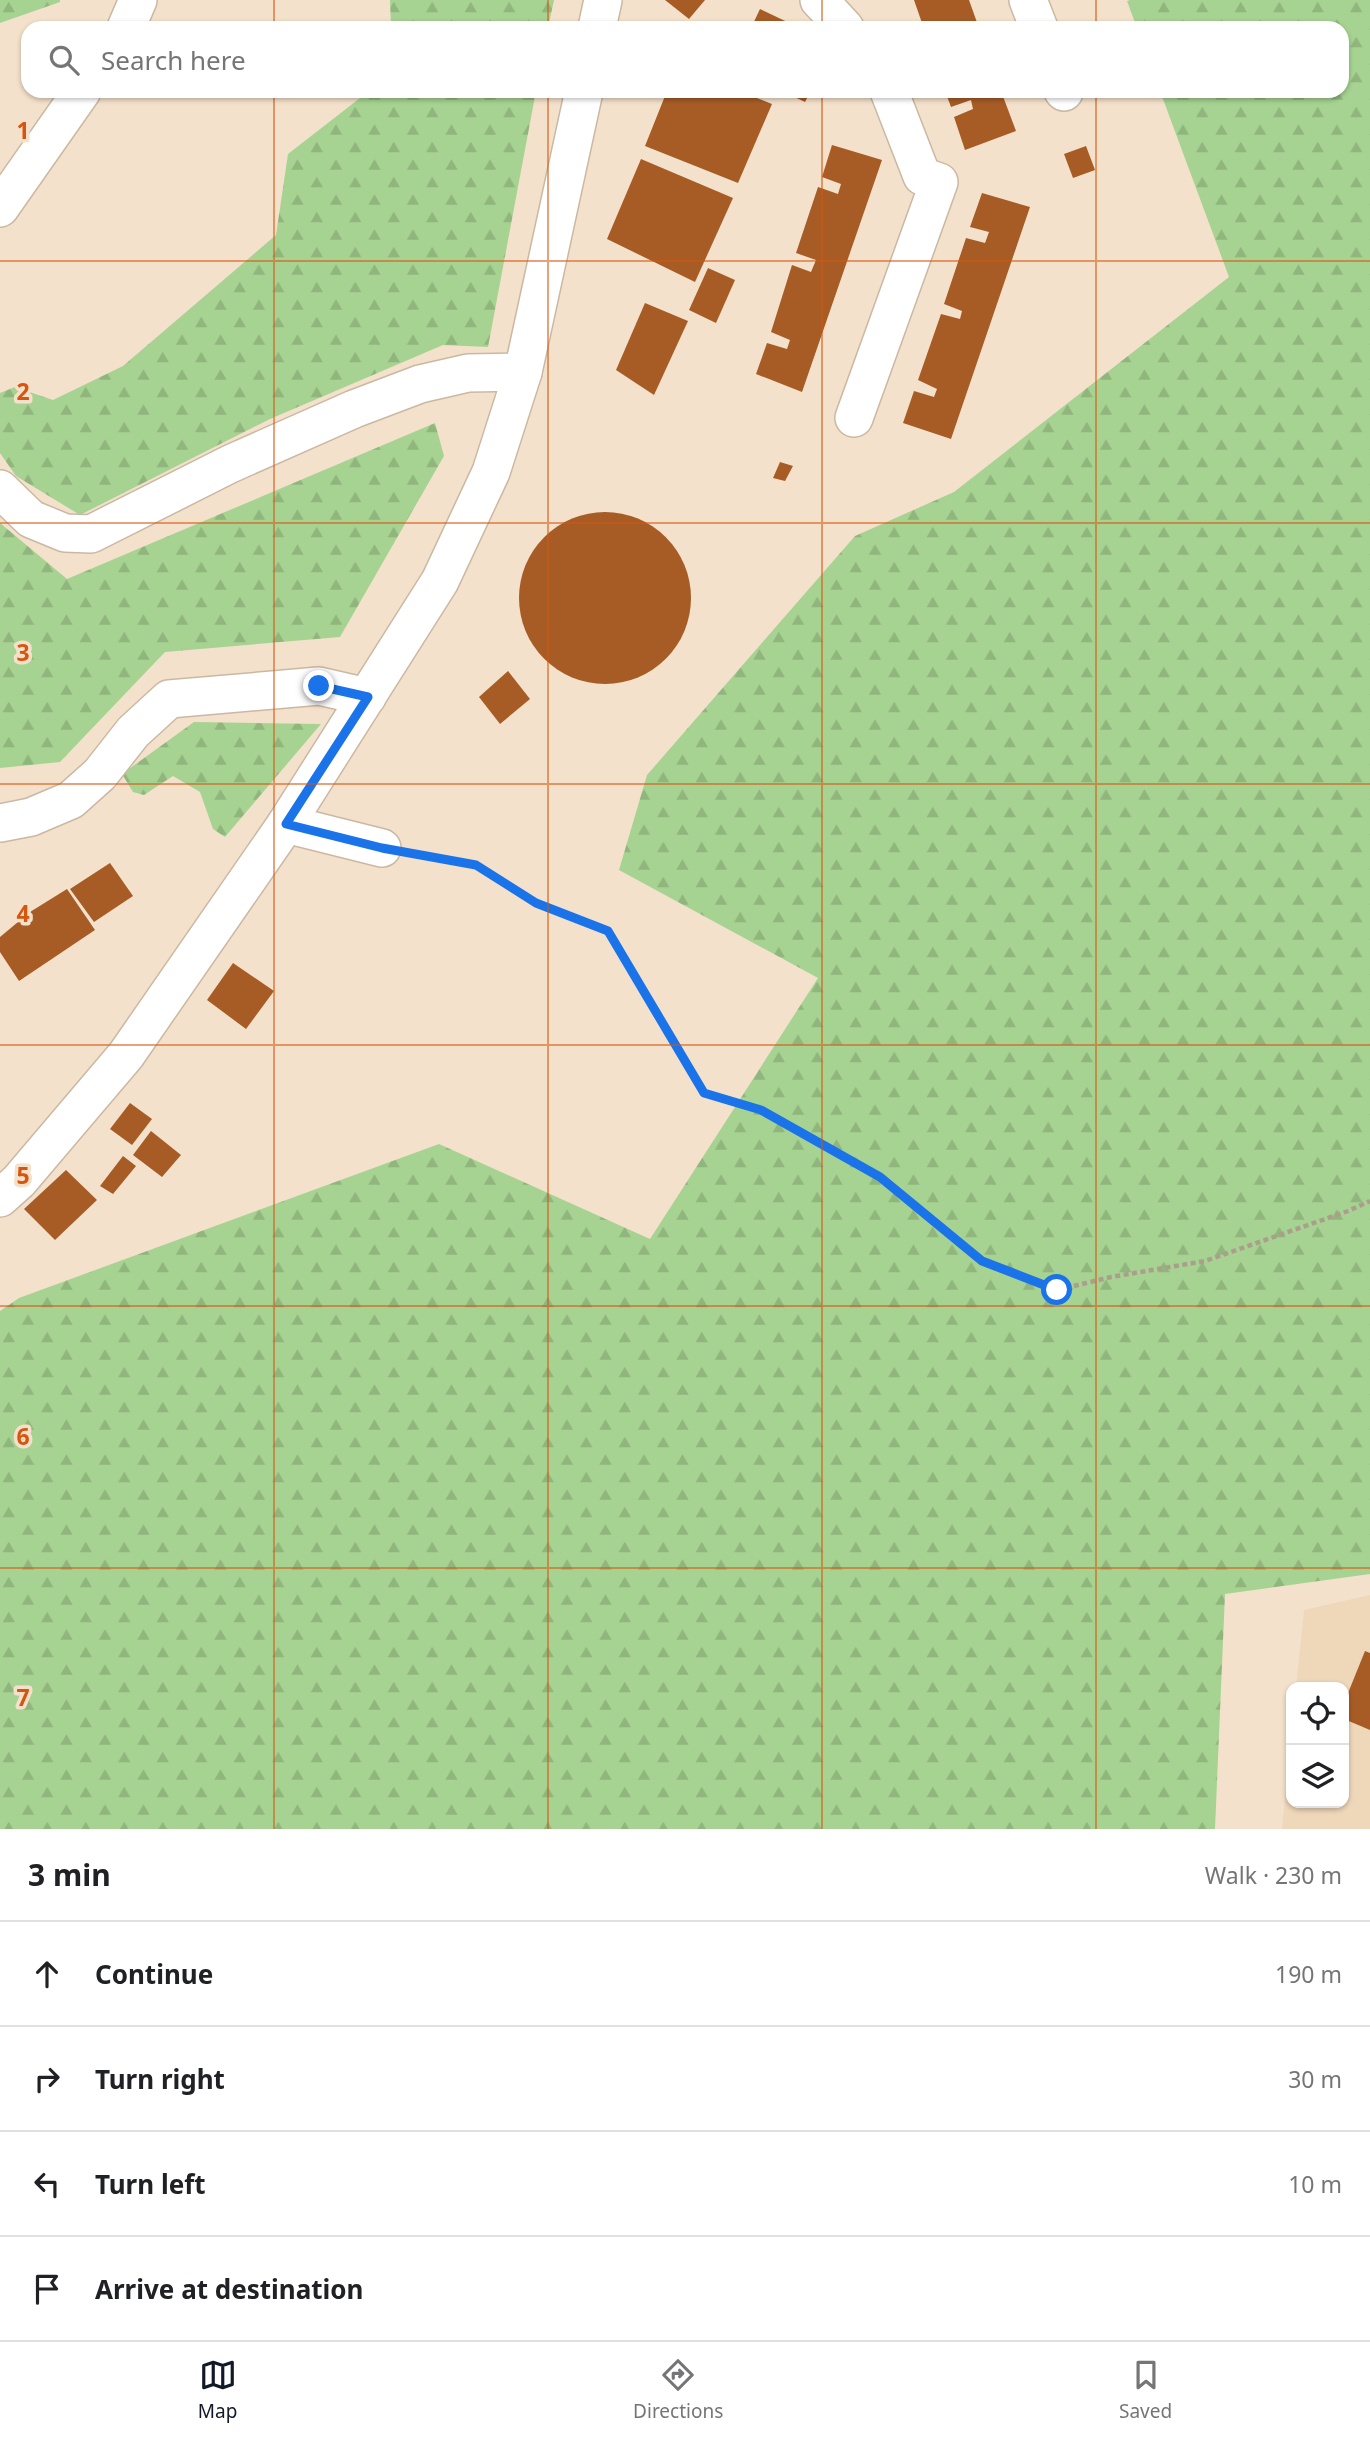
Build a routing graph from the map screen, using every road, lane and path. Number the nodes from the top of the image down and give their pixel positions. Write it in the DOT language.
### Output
graph roads {
  1 [pos="138,0"];
  2 [pos="603,0"];
  3 [pos="819,0"];
  4 [pos="1028,0"];
  5 [pos="129,21"];
  6 [pos="598,21"];
  7 [pos="838,21"];
  8 [pos="1036,21"];
  9 [pos="77,98"];
  10 [pos="582,98"];
  11 [pos="892,98"];
  12 [pos="0,208"];
  13 [pos="523,372"];
  14 [pos="854,418"];
  15 [pos="0,489"];
  16 [pos="368,697"];
  17 [pos="0,823"];
  18 [pos="286,824"];
  19 [pos="382,848"];
  20 [pos="0,1198"];
  21 [pos="1370,1201"];
  1 -- 5 [label="street"];
  2 -- 6 [label="street"];
  3 -- 7 [label="street"];
  4 -- 8 [label="street"];
  9 -- 12 [label="street"];
  10 -- 13 [label="street"];
  11 -- 14 [label="street"];
  13 -- 15 [label="street"];
  13 -- 16 [label="street"];
  16 -- 17 [label="street"];
  16 -- 18 [label="street"];
  18 -- 19 [label="street"];
  18 -- 20 [label="street"];
  19 -- 21 [label="path"];
}
